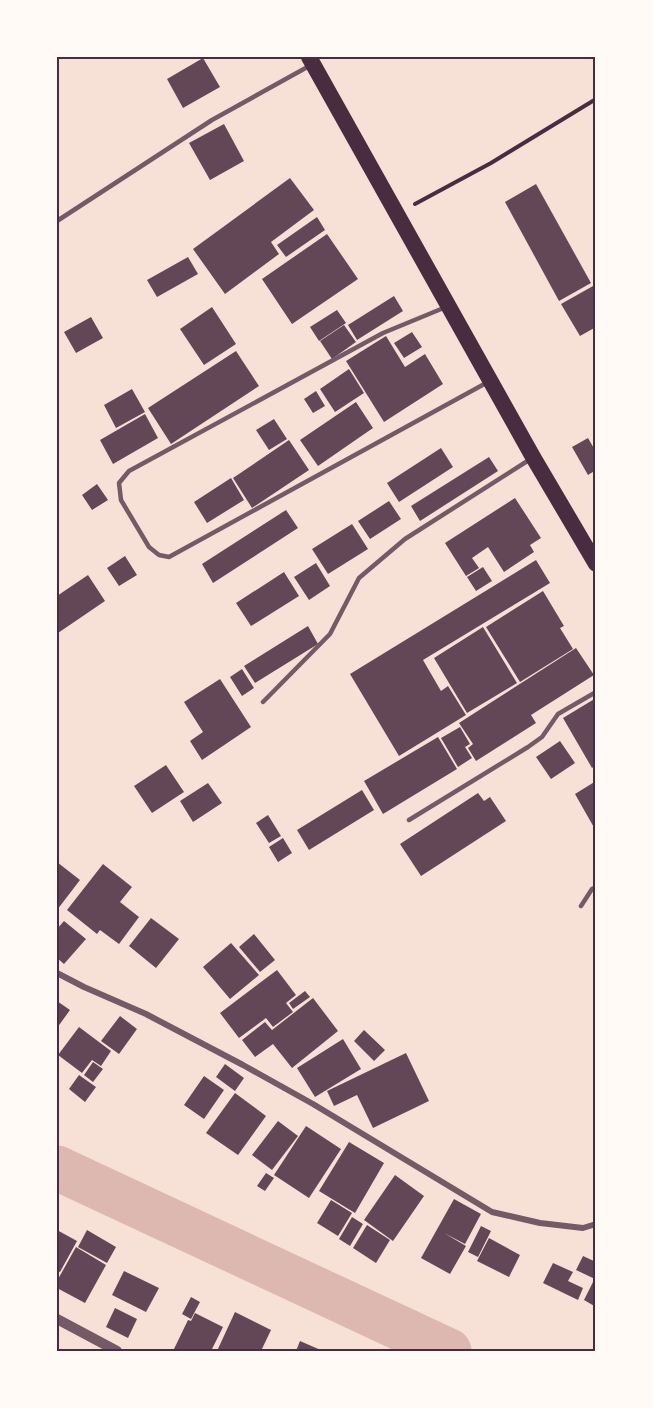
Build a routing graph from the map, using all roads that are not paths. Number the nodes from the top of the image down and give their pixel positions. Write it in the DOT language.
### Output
graph roads {
  1 [pos="311,60"];
  2 [pos="57,220"];
  3 [pos="448,306"];
  4 [pos="490,380"];
  5 [pos="533,457"];
  6 [pos="596,564"];
  7 [pos="596,692"];
  8 [pos="263,702"];
  9 [pos="409,820"];
  10 [pos="596,887"];
  11 [pos="581,906"];
  12 [pos="57,973"];
  13 [pos="596,1224"];
  14 [pos="57,1319"];
  15 [pos="117,1351"];
  1 -- 2 [label="lane"];
  1 -- 3 [label="highway"];
  3 -- 4 [label="highway"];
  3 -- 4 [label="lane"];
  4 -- 5 [label="highway"];
  5 -- 6 [label="highway"];
  5 -- 8 [label="lane"];
  7 -- 9 [label="lane"];
  10 -- 11 [label="lane"];
  12 -- 13 [label="street"];
  14 -- 15 [label="street"];
}
